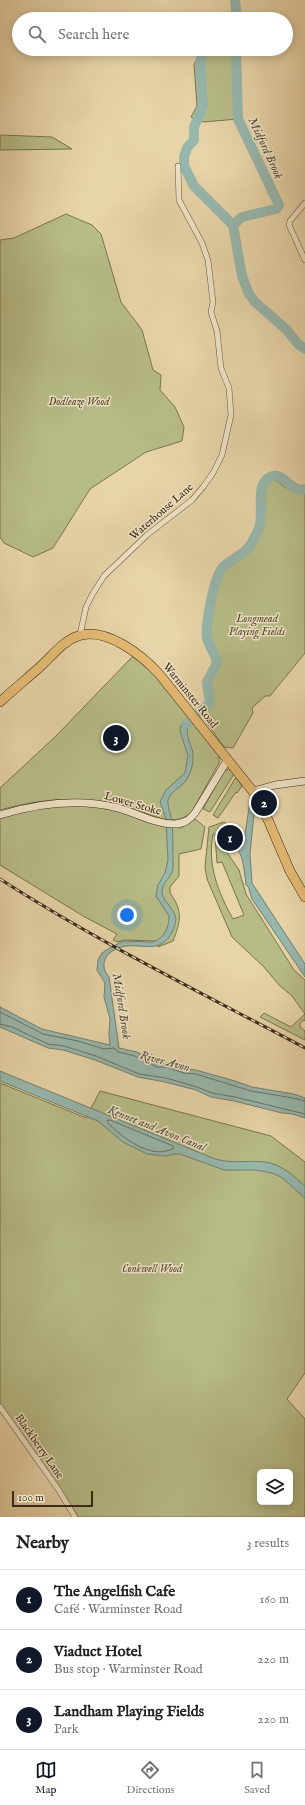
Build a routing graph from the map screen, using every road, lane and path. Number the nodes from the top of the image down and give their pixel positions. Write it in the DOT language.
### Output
graph roads {
  1 [pos="178,166"];
  2 [pos="305,203"];
  3 [pos="305,260"];
  4 [pos="80,635"];
  5 [pos="0,702"];
  6 [pos="228,759"];
  7 [pos="305,781"];
  8 [pos="257,790"];
  9 [pos="0,815"];
  10 [pos="305,897"];
  11 [pos="0,1407"];
  12 [pos="75,1517"];
  1 -- 4 [label="street, Waterhouse Lane"];
  2 -- 3 [label="street"];
  4 -- 5 [label="highway"];
  4 -- 6 [label="highway, Warminster Road"];
  6 -- 8 [label="highway, Warminster Road"];
  6 -- 9 [label="main road, Lower Stoke"];
  7 -- 8 [label="main road"];
  8 -- 10 [label="highway, Warminster Road"];
  11 -- 12 [label="street, Blackberry Lane"];
}
